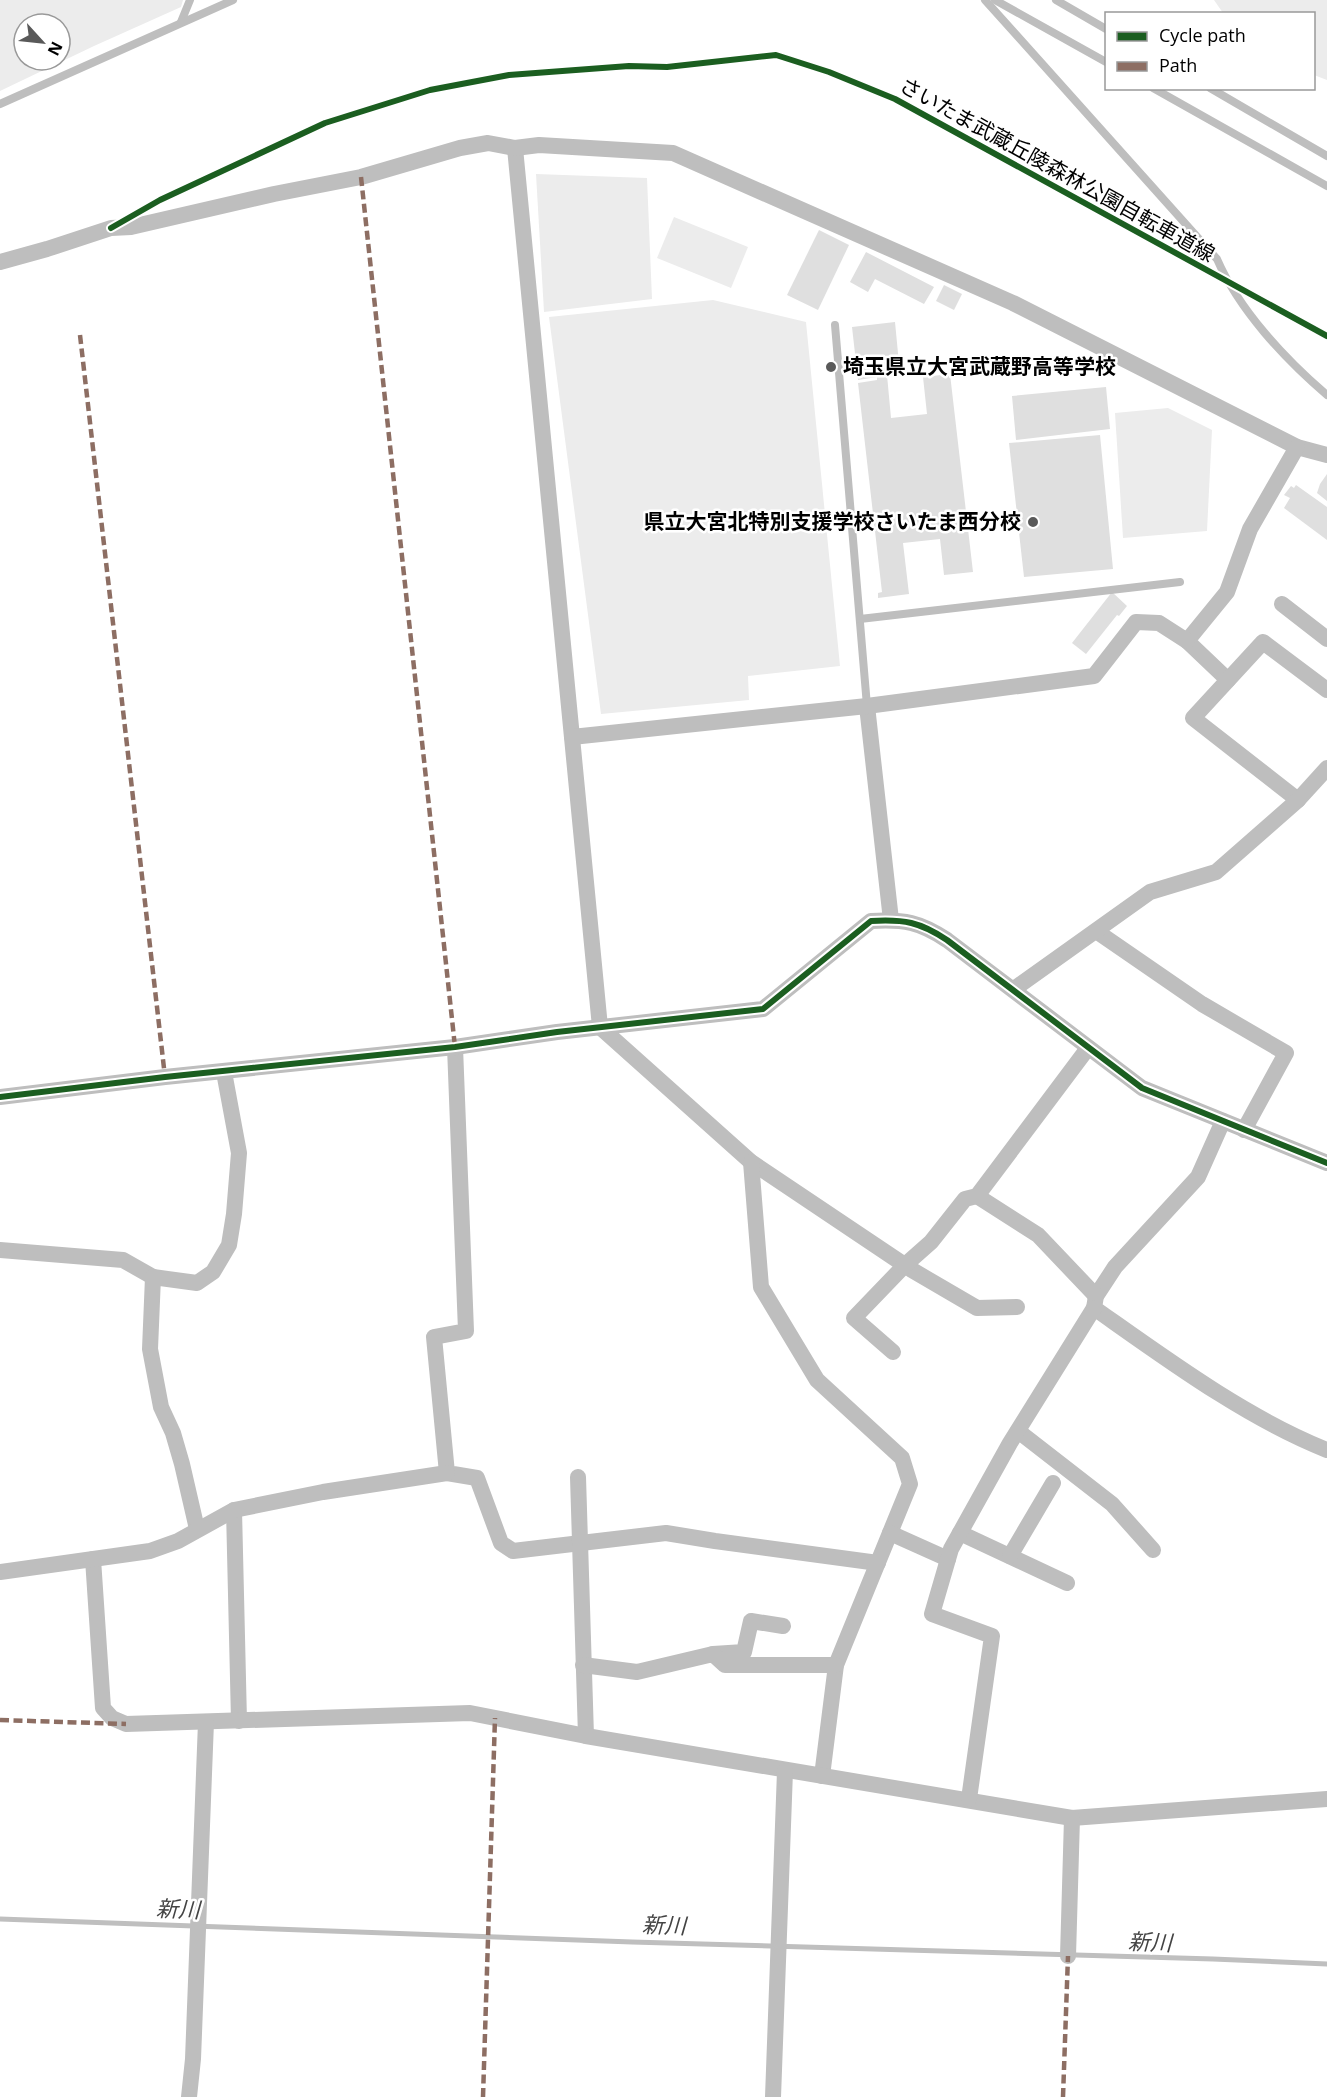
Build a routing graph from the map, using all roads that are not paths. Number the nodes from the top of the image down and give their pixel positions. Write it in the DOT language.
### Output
graph roads {
  1 [pos="190,0"];
  2 [pos="232,0"];
  3 [pos="985,0"];
  4 [pos="995,0"];
  5 [pos="1056,0"];
  6 [pos="181,22"];
  7 [pos="1105,28"];
  8 [pos="1105,61"];
  9 [pos="1157,90"];
  10 [pos="1213,90"];
  11 [pos="0,104"];
  12 [pos="514,148"];
  13 [pos="1327,156"];
  14 [pos="1327,186"];
  15 [pos="0,262"];
  16 [pos="835,325"];
  17 [pos="1327,395"];
  18 [pos="1297,447"];
  19 [pos="1327,455"];
  20 [pos="1180,582"];
  21 [pos="1282,604"];
  22 [pos="860,619"];
  23 [pos="1327,639"];
  24 [pos="1187,641"];
  25 [pos="1228,680"];
  26 [pos="1327,690"];
  27 [pos="867,706"];
  28 [pos="572,737"];
  29 [pos="1327,768"];
  30 [pos="1298,800"];
  31 [pos="891,920"];
  32 [pos="1096,931"];
  33 [pos="1014,990"];
  34 [pos="600,1027"];
  35 [pos="455,1047"];
  36 [pos="1088,1048"];
  37 [pos="224,1072"];
  38 [pos="0,1097"];
  39 [pos="1223,1121"];
  40 [pos="1244,1130"];
  41 [pos="751,1162"];
  42 [pos="1327,1163"];
  43 [pos="977,1196"];
  44 [pos="0,1250"];
  45 [pos="905,1265"];
  46 [pos="153,1277"];
  47 [pos="1095,1302"];
  48 [pos="1017,1307"];
  49 [pos="893,1352"];
  50 [pos="1018,1431"];
  51 [pos="1327,1450"];
  52 [pos="447,1473"];
  53 [pos="579,1478"];
  54 [pos="1053,1483"];
  55 [pos="234,1510"];
  56 [pos="197,1529"];
  57 [pos="890,1533"];
  58 [pos="960,1533"];
  59 [pos="580,1542"];
  60 [pos="1153,1550"];
  61 [pos="1010,1556"];
  62 [pos="93,1559"];
  63 [pos="948,1559"];
  64 [pos="878,1563"];
  65 [pos="0,1572"];
  66 [pos="1067,1583"];
  67 [pos="783,1626"];
  68 [pos="713,1654"];
  69 [pos="584,1665"];
  70 [pos="836,1665"];
  71 [pos="238,1721"];
  72 [pos="206,1722"];
  73 [pos="586,1736"];
  74 [pos="785,1771"];
  75 [pos="822,1776"];
  76 [pos="969,1799"];
  77 [pos="1327,1799"];
  78 [pos="1072,1818"];
  79 [pos="1068,1956"];
  80 [pos="189,2097"];
  81 [pos="773,2097"];
  1 -- 6 [label="lane"];
  2 -- 6 [label="lane"];
  3 -- 17 [label="lane"];
  4 -- 8 [label="lane"];
  5 -- 7 [label="lane"];
  6 -- 11 [label="lane"];
  9 -- 14 [label="lane"];
  10 -- 13 [label="lane"];
  12 -- 15 [label="street"];
  12 -- 18 [label="street"];
  12 -- 28 [label="street"];
  16 -- 22 [label="lane"];
  18 -- 19 [label="street"];
  18 -- 24 [label="street"];
  20 -- 22 [label="lane"];
  21 -- 23 [label="street"];
  22 -- 27 [label="lane"];
  24 -- 25 [label="street"];
  24 -- 27 [label="street"];
  25 -- 26 [label="street"];
  25 -- 30 [label="street"];
  27 -- 28 [label="street"];
  27 -- 31 [label="street"];
  28 -- 34 [label="street"];
  29 -- 30 [label="street"];
  30 -- 32 [label="street"];
  31 -- 33 [label="street"];
  31 -- 34 [label="street"];
  32 -- 33 [label="street"];
  32 -- 40 [label="street"];
  33 -- 36 [label="street"];
  34 -- 35 [label="street"];
  34 -- 41 [label="street"];
  35 -- 37 [label="street"];
  35 -- 52 [label="street"];
  36 -- 39 [label="street"];
  36 -- 43 [label="street"];
  37 -- 38 [label="street"];
  37 -- 46 [label="street"];
  39 -- 40 [label="street"];
  39 -- 47 [label="street"];
  40 -- 42 [label="street"];
  41 -- 45 [label="street"];
  41 -- 57 [label="street"];
  43 -- 45 [label="street"];
  43 -- 47 [label="street"];
  44 -- 46 [label="street"];
  45 -- 48 [label="street"];
  45 -- 49 [label="street"];
  46 -- 56 [label="street"];
  47 -- 50 [label="street"];
  47 -- 51 [label="street"];
  50 -- 58 [label="street"];
  50 -- 60 [label="street"];
  52 -- 55 [label="street"];
  52 -- 59 [label="street"];
  53 -- 59 [label="street"];
  54 -- 61 [label="street"];
  55 -- 56 [label="street"];
  55 -- 71 [label="street"];
  56 -- 62 [label="street"];
  57 -- 63 [label="street"];
  57 -- 64 [label="street"];
  58 -- 61 [label="street"];
  58 -- 63 [label="street"];
  59 -- 64 [label="street"];
  59 -- 69 [label="street"];
  61 -- 66 [label="street"];
  62 -- 65 [label="street"];
  62 -- 72 [label="street"];
  63 -- 76 [label="street"];
  64 -- 70 [label="street"];
  67 -- 68 [label="street"];
  68 -- 69 [label="street"];
  68 -- 70 [label="street"];
  69 -- 73 [label="street"];
  70 -- 75 [label="street"];
  71 -- 72 [label="street"];
  71 -- 73 [label="street"];
  72 -- 80 [label="street"];
  73 -- 74 [label="street"];
  74 -- 75 [label="street"];
  74 -- 81 [label="street"];
  75 -- 76 [label="street"];
  76 -- 78 [label="street"];
  77 -- 78 [label="street"];
  78 -- 79 [label="street"];
}
